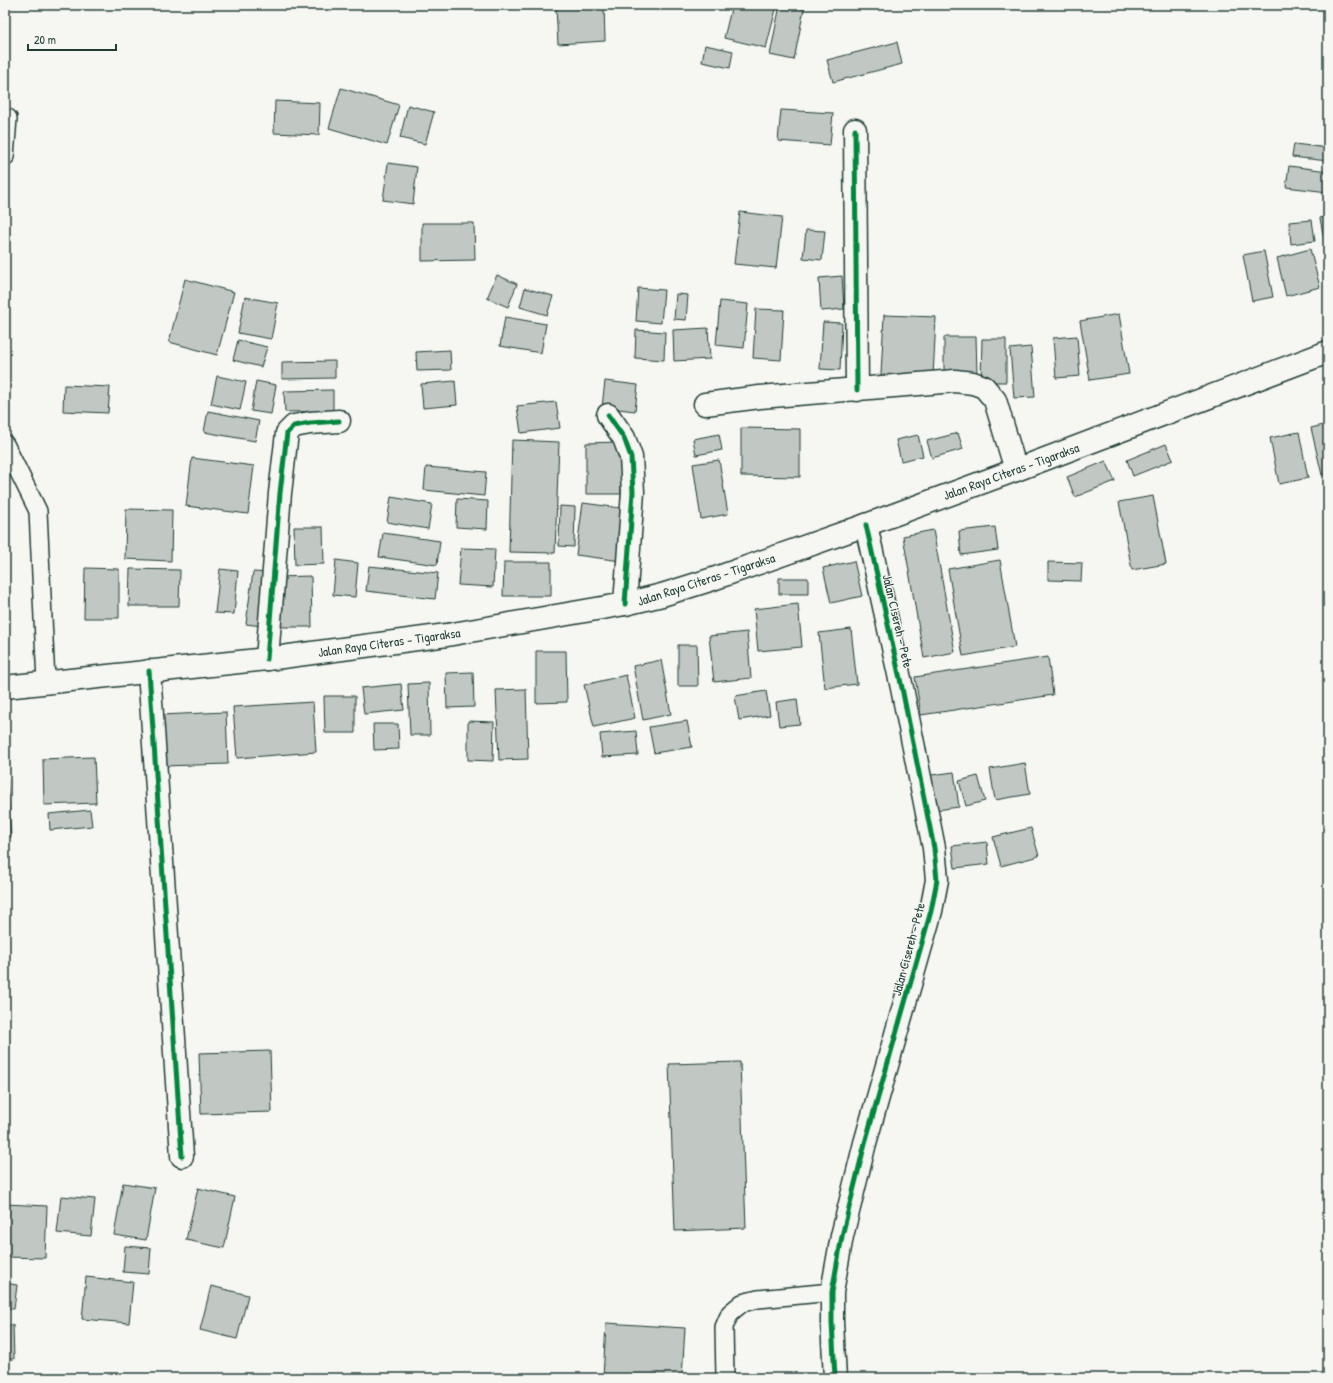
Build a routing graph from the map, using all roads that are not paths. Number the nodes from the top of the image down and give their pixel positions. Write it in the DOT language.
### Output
graph roads {
  1 [pos="8,118"];
  2 [pos="855,130"];
  3 [pos="5,157"];
  4 [pos="1328,352"];
  5 [pos="857,390"];
  6 [pos="705,404"];
  7 [pos="608,415"];
  8 [pos="339,421"];
  9 [pos="5,444"];
  10 [pos="1016,470"];
  11 [pos="866,525"];
  12 [pos="625,604"];
  13 [pos="267,659"];
  14 [pos="149,671"];
  15 [pos="46,682"];
  16 [pos="5,687"];
  17 [pos="182,1156"];
  18 [pos="832,1292"];
  19 [pos="725,1378"];
  20 [pos="836,1378"];
  1 -- 3 [label="lane"];
  2 -- 5 [label="street"];
  4 -- 10 [label="street, Jalan Raya Citeras - Tigaraksa"];
  5 -- 6 [label="street"];
  5 -- 10 [label="street"];
  7 -- 12 [label="street"];
  8 -- 13 [label="street"];
  9 -- 15 [label="lane"];
  10 -- 11 [label="street, Jalan Raya Citeras - Tigaraksa"];
  11 -- 12 [label="street, Jalan Raya Citeras - Tigaraksa"];
  11 -- 18 [label="street, Jalan Cisereh - Pete"];
  12 -- 13 [label="street, Jalan Raya Citeras - Tigaraksa"];
  13 -- 14 [label="street, Jalan Raya Citeras - Tigaraksa"];
  14 -- 15 [label="street, Jalan Raya Citeras - Tigaraksa"];
  14 -- 17 [label="street"];
  15 -- 16 [label="street, Jalan Raya Citeras - Tigaraksa"];
  18 -- 19 [label="lane"];
  18 -- 20 [label="street, Jalan Cisereh - Pete"];
}
